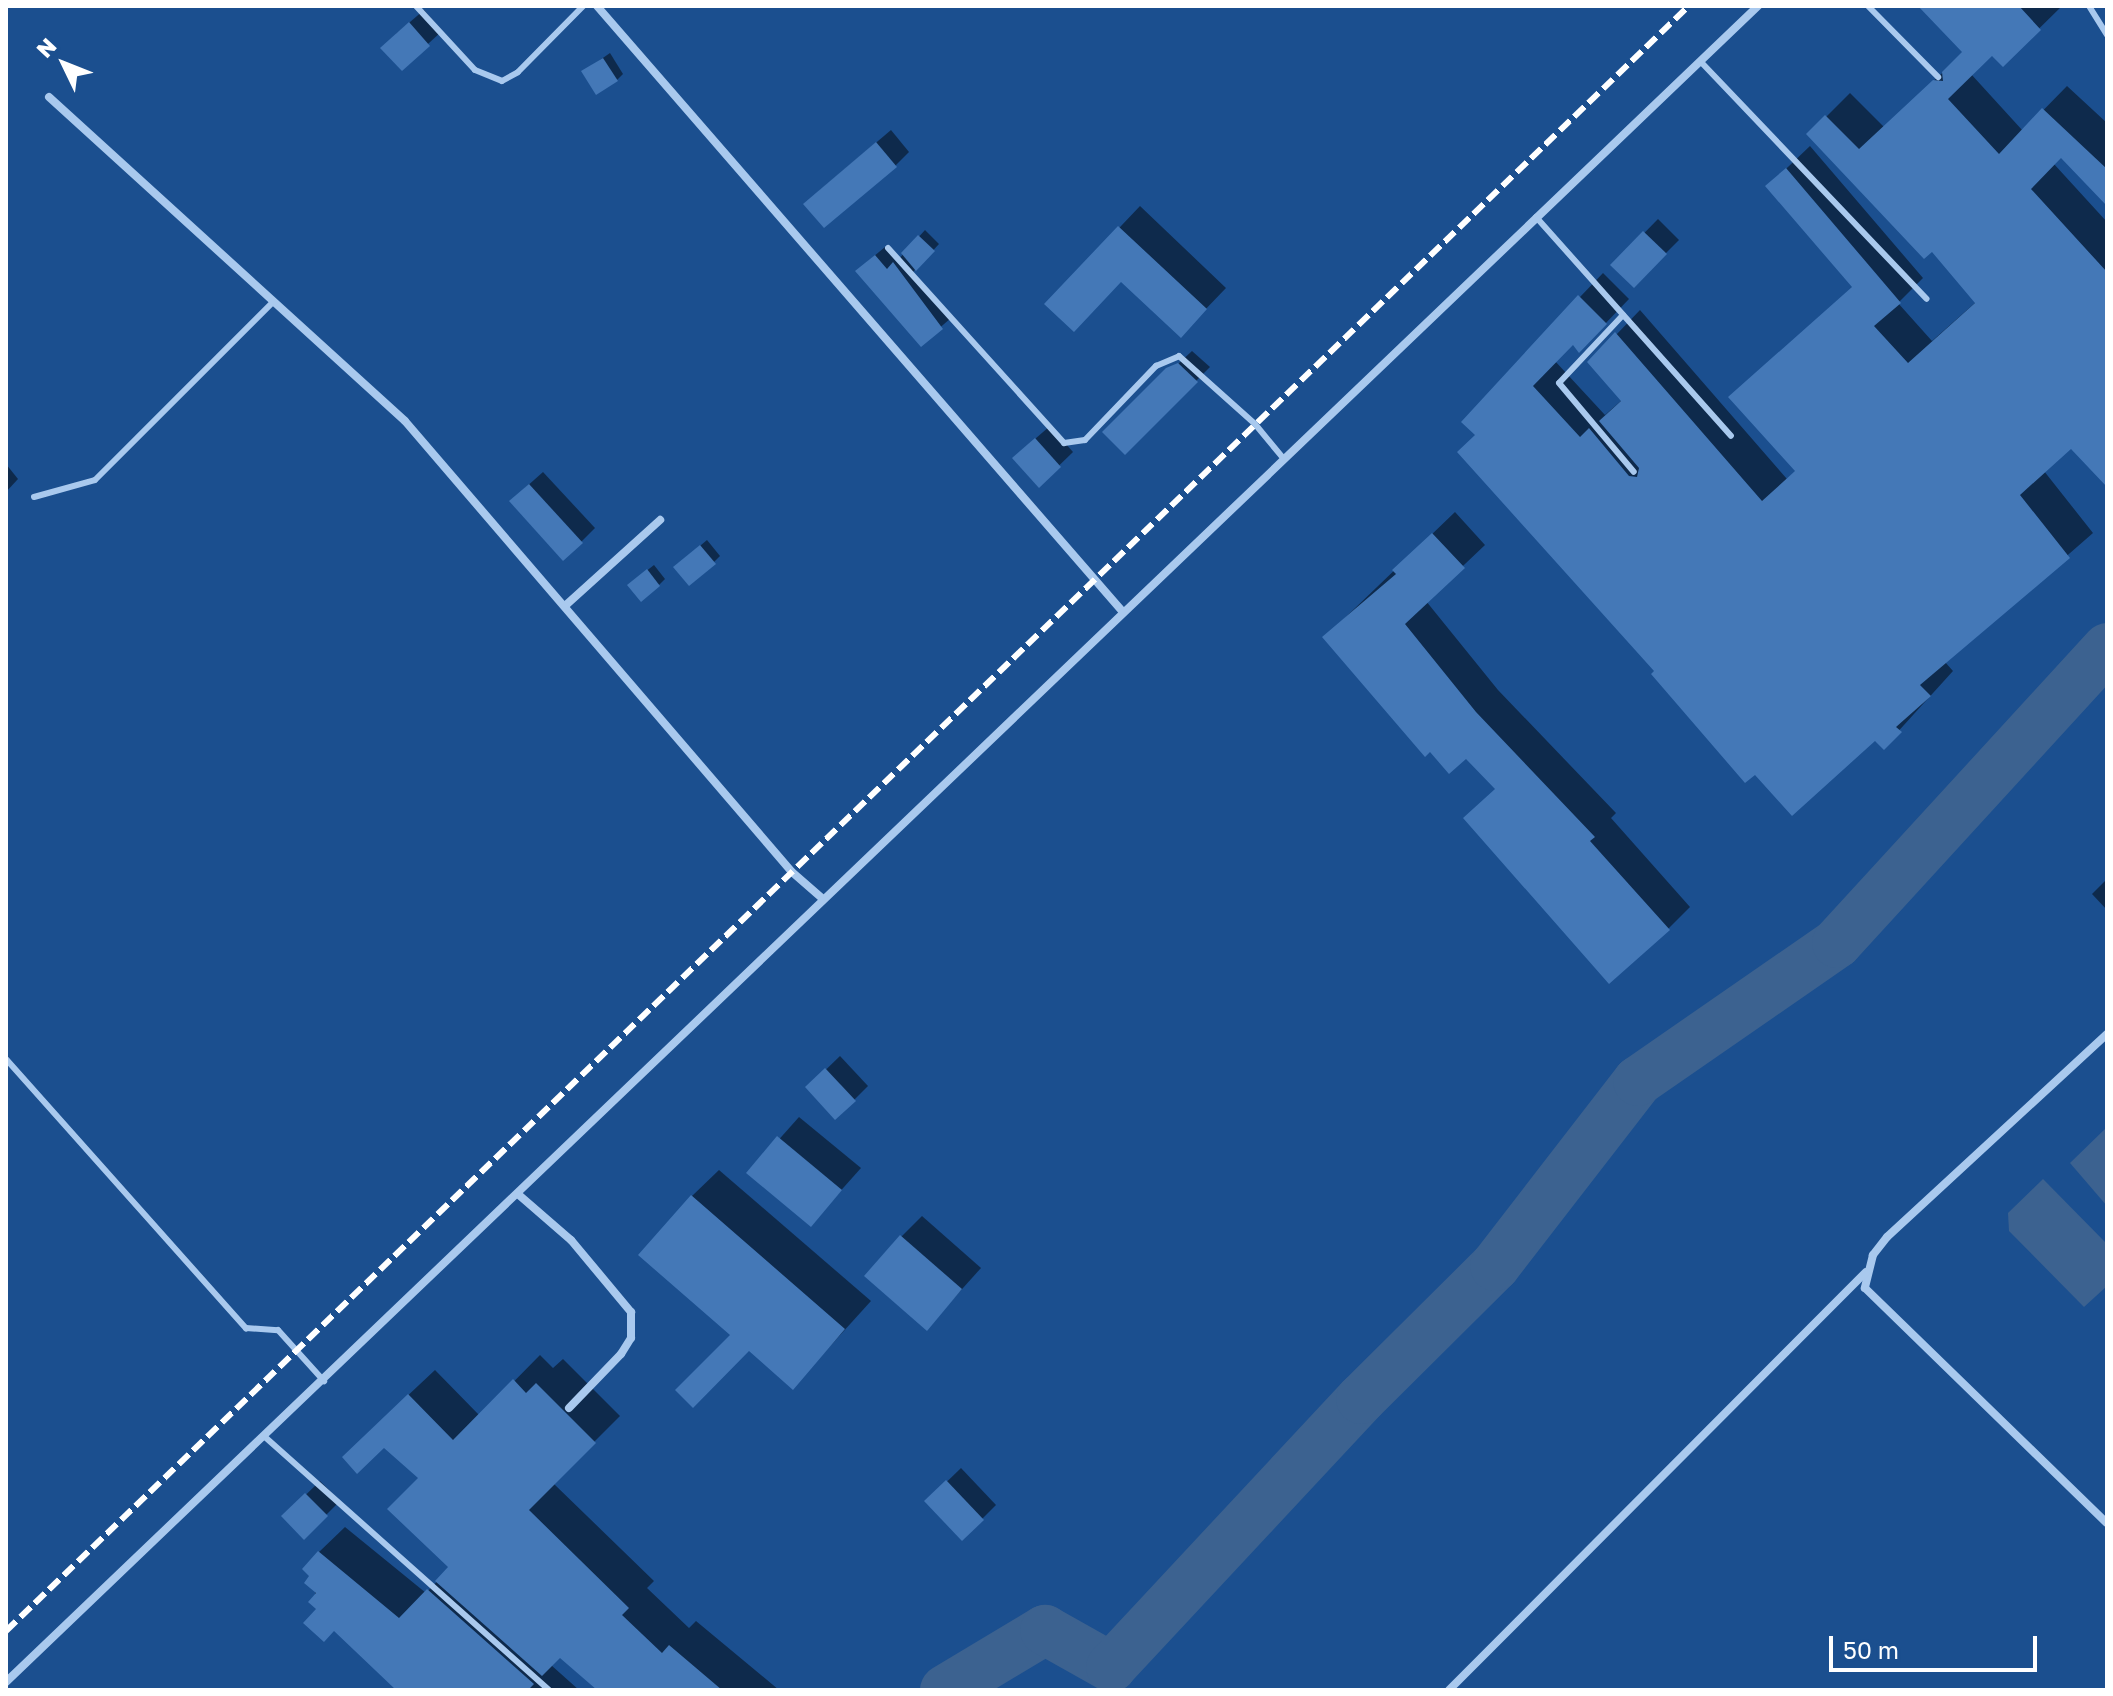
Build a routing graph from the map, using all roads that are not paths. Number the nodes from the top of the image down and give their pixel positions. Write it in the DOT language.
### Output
graph roads {
  1 [pos="416,6"];
  2 [pos="583,6"];
  3 [pos="597,6"];
  4 [pos="1758,6"];
  5 [pos="1868,6"];
  6 [pos="2089,6"];
  7 [pos="2107,35"];
  8 [pos="1701,62"];
  9 [pos="1938,77"];
  10 [pos="49,97"];
  11 [pos="1536,217"];
  12 [pos="888,248"];
  13 [pos="1927,299"];
  14 [pos="274,301"];
  15 [pos="1623,315"];
  16 [pos="1731,436"];
  17 [pos="1283,458"];
  18 [pos="1634,472"];
  19 [pos="34,497"];
  20 [pos="660,520"];
  21 [pos="566,605"];
  22 [pos="1122,611"];
  23 [pos="821,897"];
  24 [pos="2107,1034"];
  25 [pos="6,1059"];
  26 [pos="519,1195"];
  27 [pos="1866,1272"];
  28 [pos="324,1381"];
  29 [pos="569,1408"];
  30 [pos="265,1437"];
  31 [pos="2107,1523"];
  32 [pos="6,1682"];
  33 [pos="549,1690"];
  34 [pos="1449,1690"];
  1 -- 2 [label="lane"];
  3 -- 22 [label="street"];
  4 -- 8 [label="street"];
  5 -- 9 [label="lane"];
  6 -- 7 [label="lane"];
  8 -- 11 [label="street"];
  8 -- 13 [label="lane"];
  10 -- 14 [label="street"];
  11 -- 15 [label="lane"];
  11 -- 17 [label="street"];
  12 -- 17 [label="lane"];
  14 -- 19 [label="lane"];
  14 -- 21 [label="street"];
  15 -- 16 [label="lane"];
  15 -- 18 [label="lane"];
  17 -- 22 [label="street"];
  20 -- 21 [label="street"];
  21 -- 23 [label="street"];
  22 -- 23 [label="street"];
  23 -- 26 [label="street"];
  24 -- 27 [label="street"];
  25 -- 28 [label="lane"];
  26 -- 28 [label="street"];
  26 -- 29 [label="street"];
  27 -- 31 [label="street"];
  27 -- 34 [label="street"];
  28 -- 30 [label="street"];
  30 -- 32 [label="street"];
  30 -- 33 [label="lane"];
}
